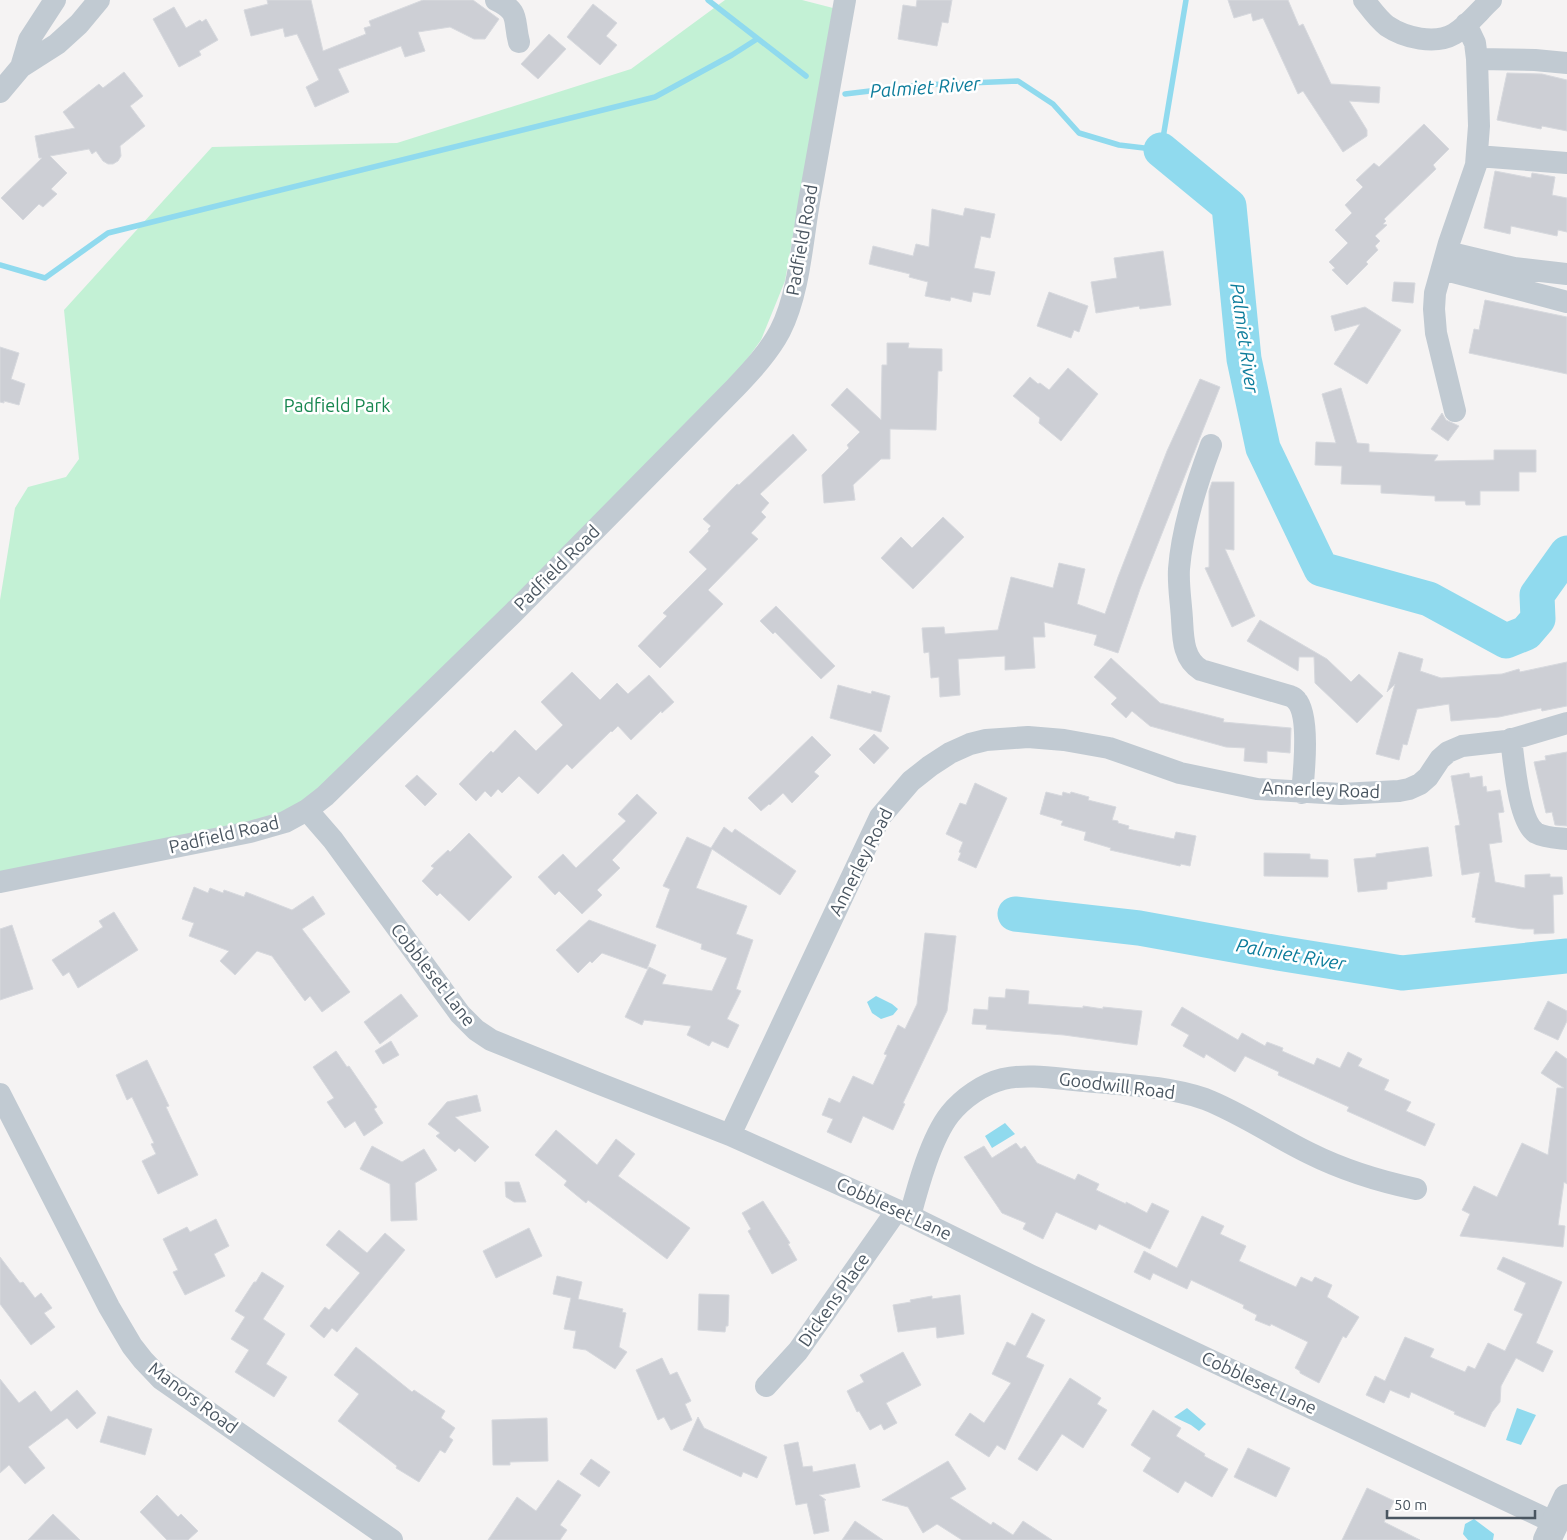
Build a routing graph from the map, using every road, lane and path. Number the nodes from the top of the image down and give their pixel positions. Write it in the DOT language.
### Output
graph roads {
  1 [pos="55,0"];
  2 [pos="99,0"];
  3 [pos="496,0"];
  4 [pos="845,0"];
  5 [pos="1364,0"];
  6 [pos="1491,0"];
  7 [pos="1466,24"];
  8 [pos="519,42"];
  9 [pos="1478,60"];
  10 [pos="1567,63"];
  11 [pos="21,67"];
  12 [pos="0,92"];
  13 [pos="1477,156"];
  14 [pos="1567,163"];
  15 [pos="1444,261"];
  16 [pos="1567,274"];
  17 [pos="1567,302"];
  18 [pos="1455,411"];
  19 [pos="1210,445"];
  20 [pos="1567,723"];
  21 [pos="1511,739"];
  22 [pos="1302,793"];
  23 [pos="307,810"];
  24 [pos="1567,839"];
  25 [pos="0,882"];
  26 [pos="0,1094"];
  27 [pos="730,1134"];
  28 [pos="1416,1189"];
  29 [pos="904,1213"];
  30 [pos="766,1386"];
  31 [pos="1567,1498"];
  32 [pos="1551,1532"];
  33 [pos="392,1540"];
  1 -- 11 [label="street"];
  2 -- 11 [label="street"];
  3 -- 8 [label="street"];
  4 -- 23 [label="street, Padfield Road"];
  5 -- 7 [label="street"];
  6 -- 7 [label="street"];
  7 -- 9 [label="street"];
  9 -- 10 [label="street"];
  9 -- 13 [label="street"];
  11 -- 12 [label="street"];
  13 -- 14 [label="street"];
  13 -- 15 [label="street"];
  15 -- 16 [label="street"];
  15 -- 17 [label="street"];
  15 -- 18 [label="street"];
  19 -- 22 [label="street"];
  20 -- 21 [label="street, Annerley Road"];
  21 -- 22 [label="street, Annerley Road"];
  21 -- 24 [label="street"];
  22 -- 27 [label="street, Annerley Road"];
  23 -- 25 [label="street, Padfield Road"];
  23 -- 27 [label="street, Cobbleset Lane"];
  26 -- 33 [label="street, Manors Road"];
  27 -- 29 [label="street, Cobbleset Lane"];
  28 -- 29 [label="street, Goodwill Road"];
  29 -- 30 [label="street, Dickens Place"];
  29 -- 32 [label="street, Cobbleset Lane"];
  31 -- 32 [label="street"];
}
